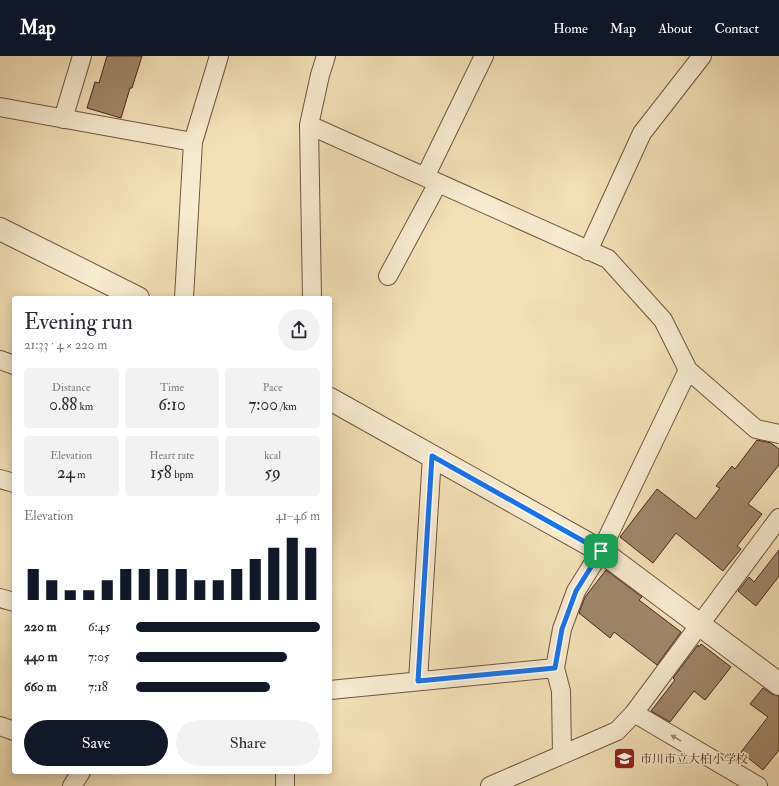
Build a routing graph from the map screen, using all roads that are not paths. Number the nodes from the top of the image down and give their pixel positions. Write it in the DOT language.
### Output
graph roads {
  1 [pos="82,56"];
  2 [pos="219,56"];
  3 [pos="326,56"];
  4 [pos="484,56"];
  5 [pos="702,56"];
  6 [pos="0,108"];
  7 [pos="63,119"];
  8 [pos="309,125"];
  9 [pos="193,142"];
  10 [pos="432,180"];
  11 [pos="0,229"];
  12 [pos="588,250"];
  13 [pos="388,276"];
  14 [pos="134,296"];
  15 [pos="184,296"];
  16 [pos="312,296"];
  17 [pos="0,360"];
  18 [pos="12,363"];
  19 [pos="688,370"];
  20 [pos="332,399"];
  21 [pos="779,434"];
  22 [pos="432,456"];
  23 [pos="0,478"];
  24 [pos="12,482"];
  25 [pos="779,518"];
  26 [pos="601,551"];
  27 [pos="0,598"];
  28 [pos="12,601"];
  29 [pos="700,625"];
  30 [pos="555,668"];
  31 [pos="418,681"];
  32 [pos="779,684"];
  33 [pos="332,690"];
  34 [pos="634,713"];
  35 [pos="0,726"];
  36 [pos="12,730"];
  37 [pos="562,755"];
  38 [pos="80,774"];
  39 [pos="286,774"];
  40 [pos="72,786"];
  41 [pos="285,786"];
  42 [pos="490,786"];
  43 [pos="758,786"];
  1 -- 7 [label="street"];
  2 -- 9 [label="street"];
  3 -- 8 [label="street"];
  4 -- 10 [label="street"];
  5 -- 12 [label="street"];
  6 -- 7 [label="street"];
  7 -- 9 [label="street"];
  8 -- 10 [label="street"];
  8 -- 16 [label="street"];
  9 -- 15 [label="street"];
  10 -- 12 [label="street"];
  10 -- 13 [label="street"];
  11 -- 14 [label="street"];
  12 -- 19 [label="street"];
  17 -- 18 [label="street"];
  19 -- 21 [label="street"];
  19 -- 26 [label="street"];
  20 -- 22 [label="street"];
  22 -- 26 [label="street"];
  22 -- 31 [label="street"];
  23 -- 24 [label="street"];
  25 -- 29 [label="street"];
  26 -- 29 [label="street"];
  26 -- 30 [label="street"];
  27 -- 28 [label="street"];
  29 -- 32 [label="street"];
  29 -- 34 [label="street"];
  30 -- 31 [label="street"];
  30 -- 37 [label="street"];
  31 -- 33 [label="street"];
  34 -- 37 [label="street"];
  43 -- 34 [label="street, one-way"];
  35 -- 36 [label="street"];
  37 -- 42 [label="street"];
  38 -- 40 [label="street"];
  39 -- 41 [label="street"];
}
